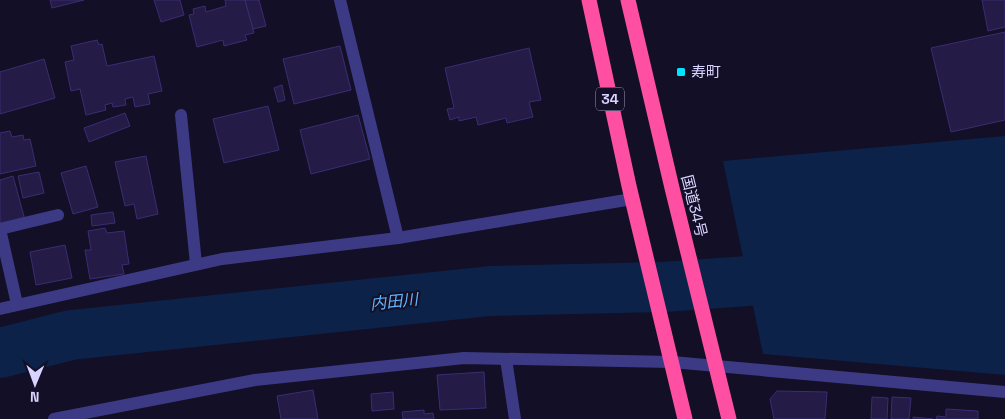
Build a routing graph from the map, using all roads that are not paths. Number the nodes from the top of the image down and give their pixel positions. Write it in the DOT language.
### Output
graph roads {
  1 [pos="340,0"];
  2 [pos="589,0"];
  3 [pos="628,0"];
  4 [pos="181,115"];
  5 [pos="632,199"];
  6 [pos="58,215"];
  7 [pos="398,238"];
  8 [pos="196,264"];
  9 [pos="17,304"];
  10 [pos="0,309"];
  11 [pos="506,359"];
  12 [pos="672,362"];
  13 [pos="715,366"];
  14 [pos="1005,392"];
  15 [pos="54,419"];
  16 [pos="515,419"];
  17 [pos="685,419"];
  18 [pos="729,419"];
  1 -- 7 [label="street"];
  2 -- 5 [label="highway, 34"];
  3 -- 13 [label="highway, 国道34号"];
  4 -- 8 [label="street"];
  5 -- 7 [label="street"];
  5 -- 12 [label="highway, 34"];
  6 -- 9 [label="street"];
  7 -- 8 [label="street"];
  8 -- 9 [label="street"];
  9 -- 10 [label="street"];
  11 -- 12 [label="street"];
  11 -- 15 [label="street"];
  11 -- 16 [label="street"];
  12 -- 13 [label="street"];
  12 -- 17 [label="highway, 34"];
  13 -- 14 [label="street"];
  13 -- 18 [label="highway, 国道34号"];
}
